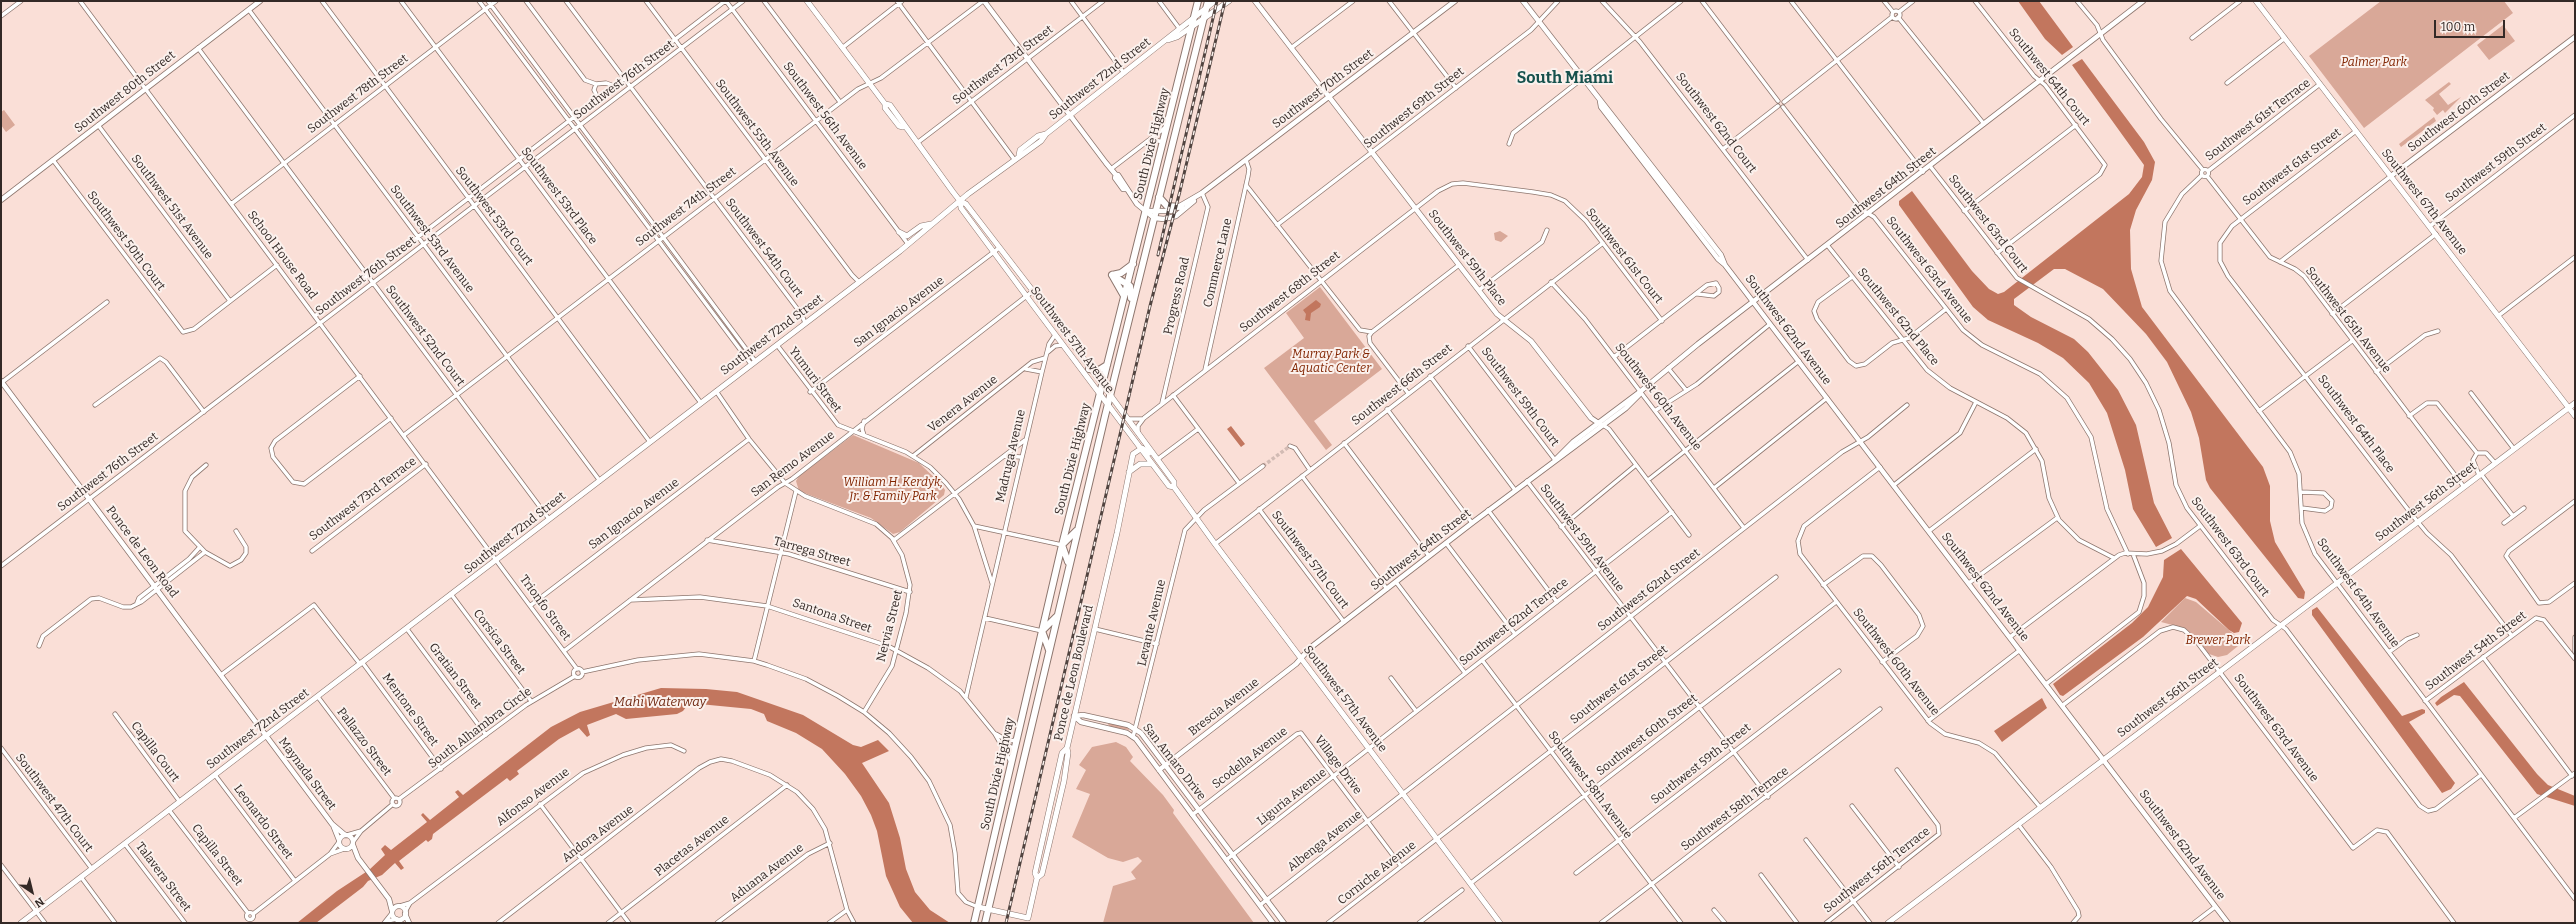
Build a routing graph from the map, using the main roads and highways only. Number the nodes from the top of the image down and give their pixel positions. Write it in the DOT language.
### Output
graph roads {
  1 [pos="806,1"];
  2 [pos="1198,1"];
  3 [pos="1215,1"];
  4 [pos="1229,1"];
  5 [pos="2256,1"];
  6 [pos="1208,4"];
  7 [pos="1195,16"];
  8 [pos="1203,20"];
  9 [pos="1192,27"];
  10 [pos="1167,40"];
  11 [pos="1160,197"];
  12 [pos="960,201"];
  13 [pos="1181,207"];
  14 [pos="932,224"];
  15 [pos="899,232"];
  16 [pos="1133,264"];
  17 [pos="1112,275"];
  18 [pos="1128,284"];
  19 [pos="1124,296"];
  20 [pos="1133,303"];
  21 [pos="1057,322"];
  22 [pos="1056,335"];
  23 [pos="1072,344"];
  24 [pos="1107,365"];
  25 [pos="1090,369"];
  26 [pos="1102,386"];
  27 [pos="1100,395"];
  28 [pos="1110,396"];
  29 [pos="2575,403"];
  30 [pos="1108,404"];
  31 [pos="2568,408"];
  32 [pos="2575,416"];
  33 [pos="1140,448"];
  34 [pos="1152,464"];
  35 [pos="1164,468"];
  36 [pos="1129,472"];
  37 [pos="1174,487"];
  38 [pos="1077,530"];
  39 [pos="1062,546"];
  40 [pos="1069,565"];
  41 [pos="1056,617"];
  42 [pos="1042,631"];
  43 [pos="1049,650"];
  44 [pos="1030,732"];
  45 [pos="1015,749"];
  46 [pos="1022,764"];
  47 [pos="978,907"];
  48 [pos="988,909"];
  49 [pos="1028,921"];
  50 [pos="21,923"];
  51 [pos="974,923"];
  52 [pos="985,923"];
  53 [pos="1500,923"];
  54 [pos="1888,923"];
  1 -- 12 [label="main road, Southwest 57th Avenue"];
  2 -- 7 [label="highway, South Dixie Highway"];
  3 -- 6 [label="main road, Southwest 72nd Street"];
  4 -- 8 [label="main road, Southwest 72nd Street"];
  5 -- 31 [label="main road, Southwest 67th Avenue"];
  6 -- 7 [label="main road, Southwest 72nd Street"];
  6 -- 8 [label="highway, South Dixie Highway"];
  7 -- 9 [label="highway, South Dixie Highway"];
  7 -- 10 [label="main road, Southwest 72nd Street"];
  8 -- 9 [label="main road, Southwest 72nd Street"];
  8 -- 11 [label="highway, South Dixie Highway"];
  9 -- 10 [label="main road, Southwest 72nd Street"];
  9 -- 16 [label="highway, South Dixie Highway"];
  10 -- 12 [label="main road, Southwest 72nd Street"];
  11 -- 13 [label="highway"];
  11 -- 20 [label="highway, South Dixie Highway"];
  12 -- 14 [label="main road, Southwest 72nd Street"];
  12 -- 21 [label="main road, Southwest 57th Avenue"];
  12 -- 22 [label="main road, Southwest 57th Avenue"];
  14 -- 15 [label="main road"];
  14 -- 50 [label="main road, Southwest 72nd Street"];
  16 -- 17 [label="highway"];
  16 -- 18 [label="highway, South Dixie Highway"];
  17 -- 18 [label="highway"];
  17 -- 19 [label="highway"];
  18 -- 19 [label="highway, South Dixie Highway"];
  18 -- 20 [label="highway"];
  19 -- 24 [label="highway, South Dixie Highway"];
  20 -- 28 [label="highway, South Dixie Highway"];
  21 -- 22 [label="main road"];
  21 -- 23 [label="main road, Southwest 57th Avenue"];
  22 -- 23 [label="main road"];
  22 -- 27 [label="main road, Southwest 57th Avenue"];
  23 -- 25 [label="main road, Southwest 57th Avenue"];
  24 -- 25 [label="highway"];
  24 -- 26 [label="highway, South Dixie Highway"];
  25 -- 26 [label="main road, Southwest 57th Avenue"];
  26 -- 27 [label="highway, South Dixie Highway"];
  26 -- 28 [label="main road, Southwest 57th Avenue"];
  27 -- 30 [label="main road, Southwest 57th Avenue"];
  27 -- 39 [label="highway, South Dixie Highway"];
  28 -- 30 [label="highway, South Dixie Highway"];
  28 -- 35 [label="main road, Southwest 57th Avenue"];
  29 -- 31 [label="main road, Southwest 56th Street"];
  30 -- 33 [label="main road, Southwest 57th Avenue"];
  30 -- 38 [label="highway, South Dixie Highway"];
  31 -- 32 [label="main road, Southwest 67th Avenue"];
  31 -- 54 [label="main road, Southwest 56th Street"];
  33 -- 34 [label="main road, Southwest 57th Avenue"];
  33 -- 35 [label="main road"];
  33 -- 36 [label="main road, Ponce de Leon Boulevard"];
  34 -- 36 [label="main road"];
  34 -- 37 [label="main road, Southwest 57th Avenue"];
  35 -- 37 [label="main road, Southwest 57th Avenue"];
  36 -- 49 [label="main road, Ponce de Leon Boulevard"];
  37 -- 53 [label="main road, Southwest 57th Avenue"];
  38 -- 39 [label="highway"];
  38 -- 40 [label="highway, South Dixie Highway"];
  39 -- 40 [label="highway"];
  39 -- 42 [label="highway, South Dixie Highway"];
  40 -- 41 [label="highway, South Dixie Highway"];
  41 -- 42 [label="highway"];
  41 -- 43 [label="highway, South Dixie Highway"];
  42 -- 43 [label="highway"];
  42 -- 45 [label="highway, South Dixie Highway"];
  43 -- 44 [label="highway, South Dixie Highway"];
  44 -- 45 [label="highway"];
  44 -- 46 [label="highway, South Dixie Highway"];
  45 -- 46 [label="highway"];
  45 -- 47 [label="highway, South Dixie Highway"];
  46 -- 48 [label="highway, South Dixie Highway"];
  47 -- 48 [label="main road"];
  47 -- 51 [label="highway, South Dixie Highway"];
  48 -- 49 [label="main road"];
  48 -- 52 [label="highway, South Dixie Highway"];
}
